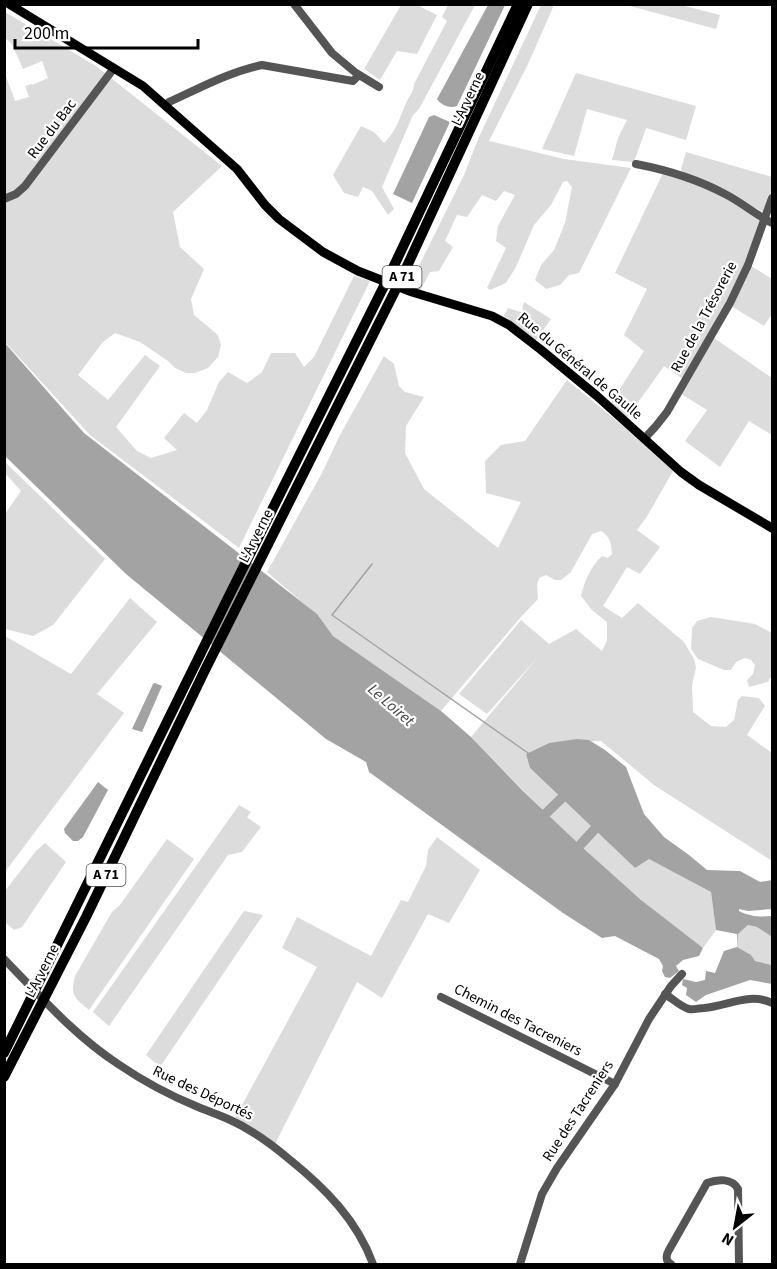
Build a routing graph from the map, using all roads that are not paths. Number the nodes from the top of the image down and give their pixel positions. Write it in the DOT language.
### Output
graph roads {
  1 [pos="294,4"];
  2 [pos="518,4"];
  3 [pos="528,4"];
  4 [pos="13,5"];
  5 [pos="114,68"];
  6 [pos="359,75"];
  7 [pos="379,87"];
  8 [pos="166,106"];
  9 [pos="636,164"];
  10 [pos="772,198"];
  11 [pos="4,199"];
  12 [pos="769,221"];
  13 [pos="644,440"];
  14 [pos="772,528"];
  15 [pos="200,668"];
  16 [pos="4,959"];
  17 [pos="679,977"];
  18 [pos="665,994"];
  19 [pos="441,997"];
  20 [pos="772,1003"];
  21 [pos="4,1053"];
  22 [pos="4,1077"];
  23 [pos="615,1084"];
  24 [pos="373,1264"];
  25 [pos="520,1264"];
  26 [pos="671,1264"];
  27 [pos="739,1264"];
  1 -- 6 [label="street"];
  2 -- 15 [label="highway, L'Arverne / A 71"];
  3 -- 15 [label="highway, L'Arverne / A 71"];
  4 -- 5 [label="main road, Rue du Général de Gaulle"];
  5 -- 8 [label="main road, Rue du Général de Gaulle"];
  5 -- 11 [label="street, Rue du Bac"];
  6 -- 7 [label="street"];
  6 -- 8 [label="street"];
  8 -- 13 [label="main road, Rue du Général de Gaulle"];
  9 -- 12 [label="street"];
  10 -- 12 [label="street, Rue de la Trésorerie"];
  12 -- 13 [label="street, Rue de la Trésorerie"];
  13 -- 14 [label="main road, Rue du Général de Gaulle"];
  15 -- 21 [label="highway, L'Arverne / A 71"];
  15 -- 22 [label="highway, L'Arverne / A 71"];
  16 -- 24 [label="street, Rue des Déportés"];
  17 -- 18 [label="street, Rue des Tacreniers"];
  18 -- 20 [label="street"];
  18 -- 23 [label="street, Rue des Tacreniers"];
  19 -- 23 [label="street, Chemin des Tacreniers"];
  23 -- 25 [label="street, Rue des Tacreniers"];
  26 -- 27 [label="street"];
}
